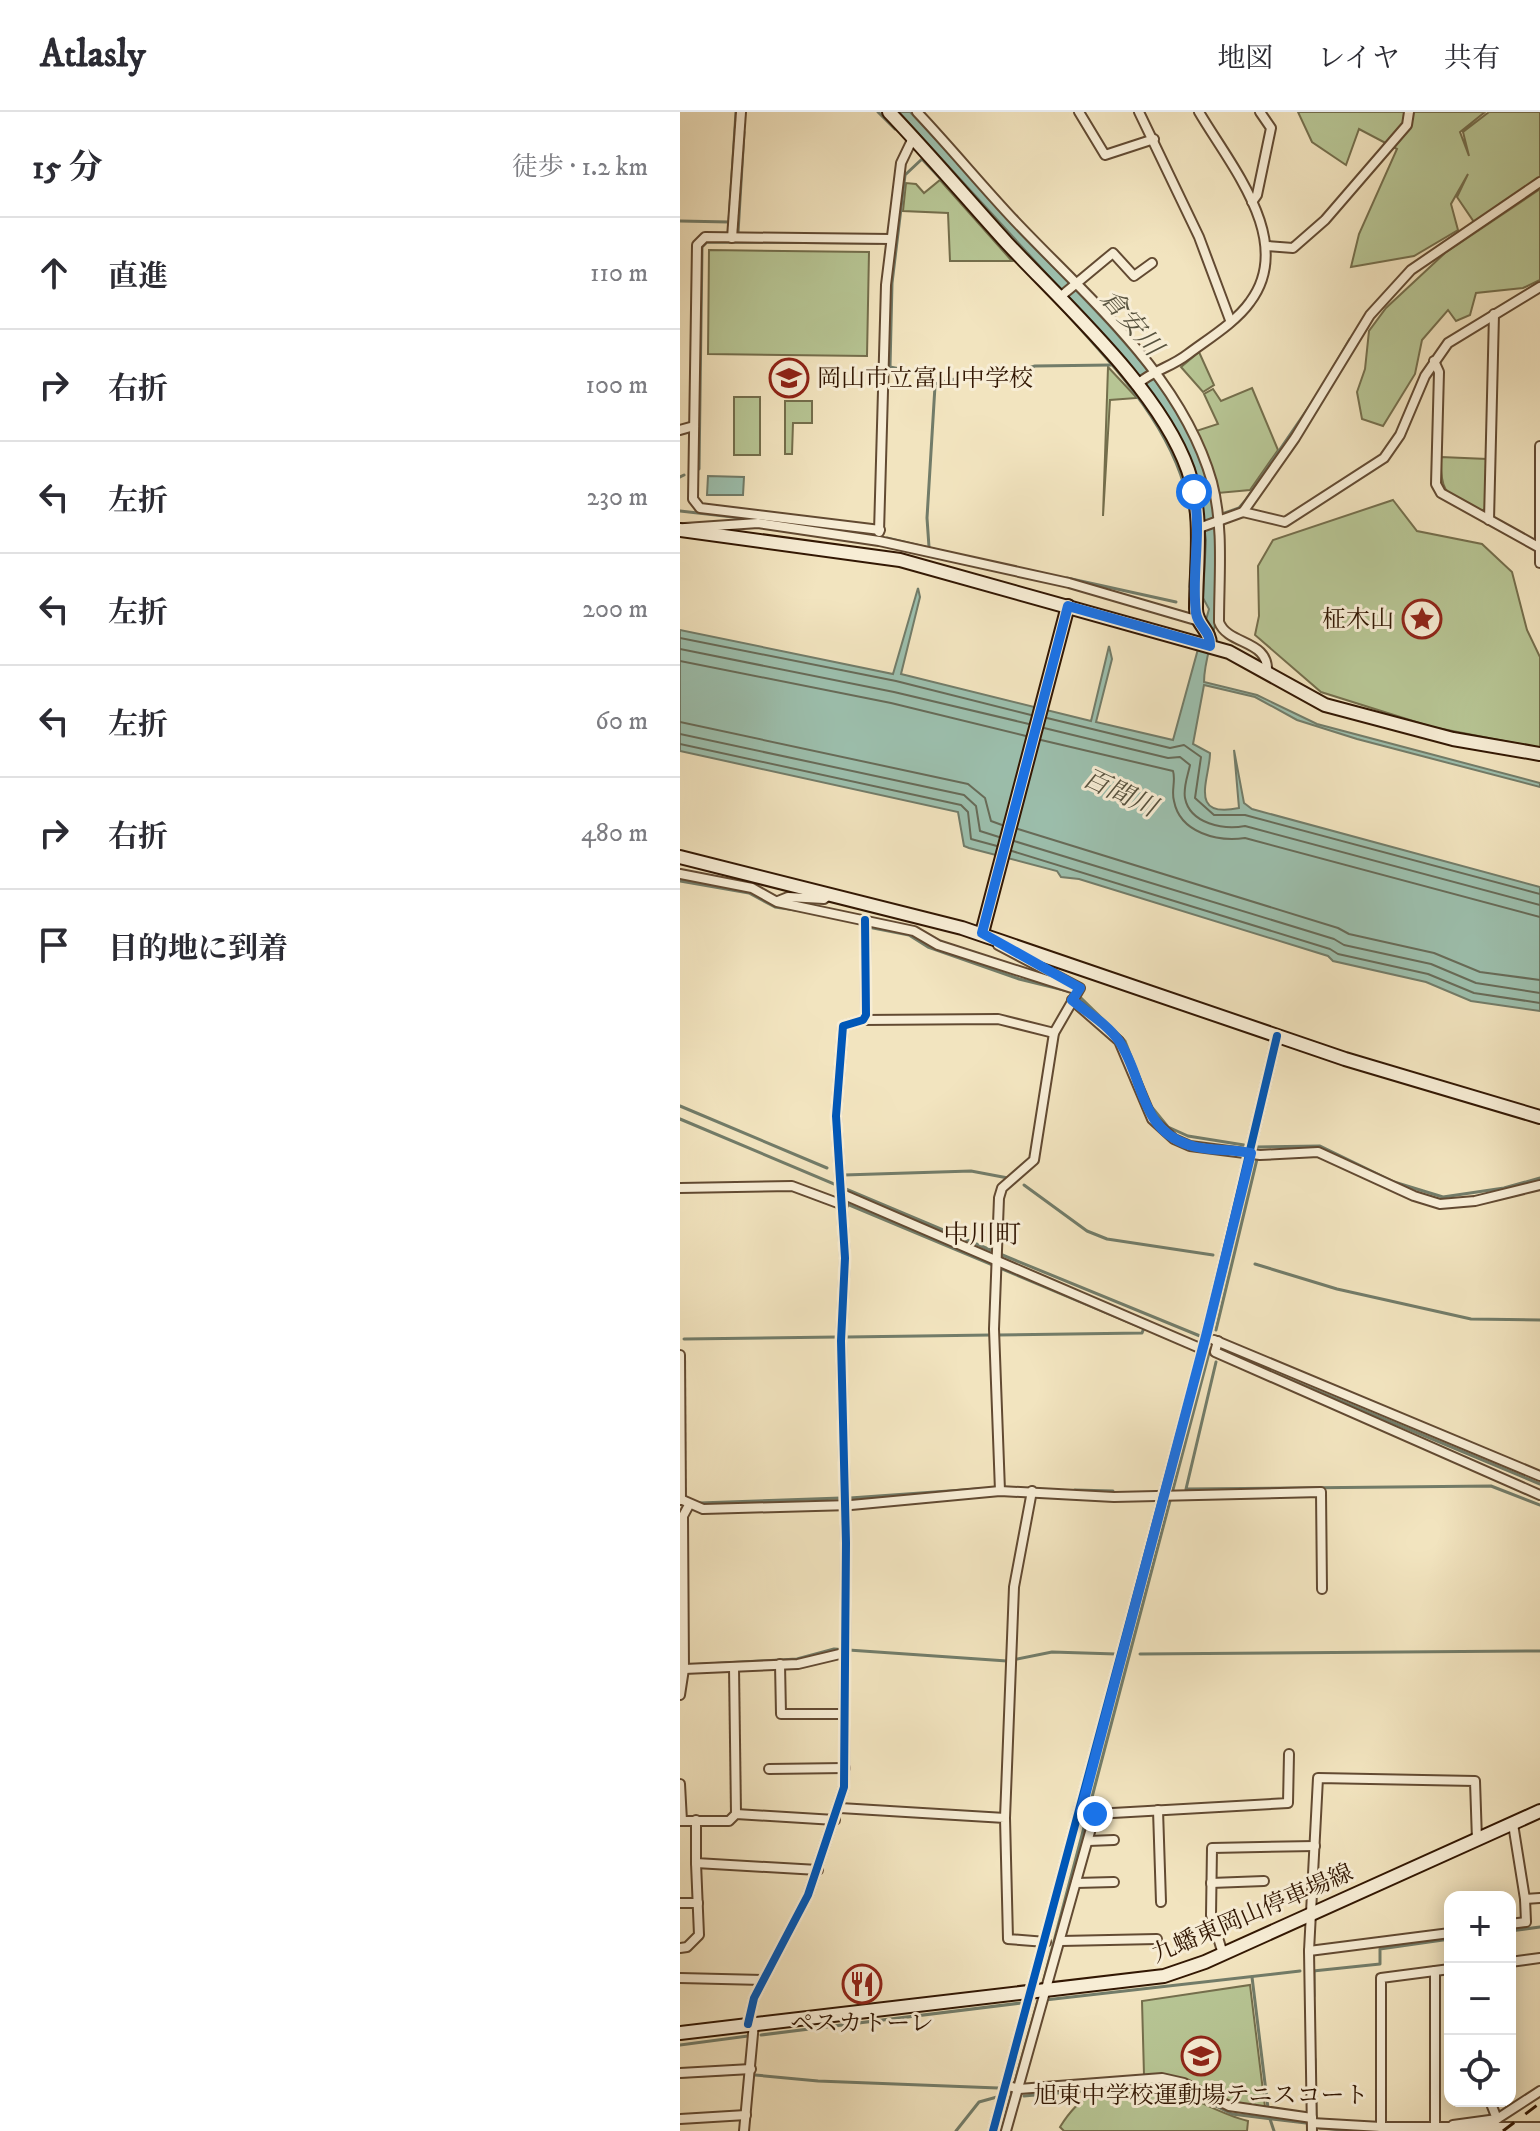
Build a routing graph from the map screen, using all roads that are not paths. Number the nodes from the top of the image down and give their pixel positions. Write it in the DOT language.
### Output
graph roads {
  1 [pos="741,112"];
  2 [pos="917,112"];
  3 [pos="1079,112"];
  4 [pos="1139,112"];
  5 [pos="1199,112"];
  6 [pos="1260,112"];
  7 [pos="1409,112"];
  8 [pos="892,113"];
  9 [pos="913,138"];
  10 [pos="1154,139"];
  11 [pos="1540,182"];
  12 [pos="1252,202"];
  13 [pos="732,238"];
  14 [pos="891,239"];
  15 [pos="1267,246"];
  16 [pos="1152,263"];
  17 [pos="1075,284"];
  18 [pos="1540,287"];
  19 [pos="1062,295"];
  20 [pos="1494,314"];
  21 [pos="1230,320"];
  22 [pos="1434,361"];
  23 [pos="1152,370"];
  24 [pos="1138,384"];
  25 [pos="694,426"];
  26 [pos="680,430"];
  27 [pos="1540,446"];
  28 [pos="1243,512"];
  29 [pos="1218,518"];
  30 [pos="759,519"];
  31 [pos="1489,520"];
  32 [pos="1199,528"];
  33 [pos="680,529"];
  34 [pos="880,530"];
  35 [pos="879,541"];
  36 [pos="1539,547"];
  37 [pos="1540,563"];
  38 [pos="1068,606"];
  39 [pos="1199,621"];
  40 [pos="1210,646"];
  41 [pos="1267,673"];
  42 [pos="1540,754"];
  43 [pos="680,857"];
  44 [pos="680,874"];
  45 [pos="830,893"];
  46 [pos="777,902"];
  47 [pos="865,924"];
  48 [pos="988,935"];
  49 [pos="1079,990"];
  50 [pos="1072,1000"];
  51 [pos="863,1020"];
  52 [pos="1054,1033"];
  53 [pos="1277,1036"];
  54 [pos="1540,1117"];
  55 [pos="1255,1154"];
  56 [pos="1540,1185"];
  57 [pos="680,1188"];
  58 [pos="841,1188"];
  59 [pos="843,1205"];
  60 [pos="996,1262"];
  61 [pos="1206,1336"];
  62 [pos="1218,1341"];
  63 [pos="1202,1349"];
  64 [pos="680,1355"];
  65 [pos="1540,1476"];
  66 [pos="1000,1491"];
  67 [pos="1032,1491"];
  68 [pos="1170,1495"];
  69 [pos="1540,1495"];
  70 [pos="683,1501"];
  71 [pos="845,1505"];
  72 [pos="1322,1589"];
  73 [pos="844,1651"];
  74 [pos="780,1664"];
  75 [pos="683,1666"];
  76 [pos="734,1667"];
  77 [pos="680,1695"];
  78 [pos="845,1714"];
  79 [pos="1289,1754"];
  80 [pos="845,1768"];
  81 [pos="769,1769"];
  82 [pos="680,1784"];
  83 [pos="840,1808"];
  84 [pos="1158,1810"];
  85 [pos="1540,1811"];
  86 [pos="1088,1812"];
  87 [pos="736,1814"];
  88 [pos="1005,1818"];
  89 [pos="696,1820"];
  90 [pos="835,1820"];
  91 [pos="681,1821"];
  92 [pos="1513,1824"];
  93 [pos="1114,1840"];
  94 [pos="1477,1840"];
  95 [pos="1088,1841"];
  96 [pos="1315,1846"];
  97 [pos="696,1863"];
  98 [pos="818,1870"];
  99 [pos="1264,1881"];
  100 [pos="1114,1882"];
  101 [pos="1076,1883"];
  102 [pos="1211,1883"];
  103 [pos="1540,1898"];
  104 [pos="1525,1899"];
  105 [pos="1161,1902"];
  106 [pos="680,1903"];
  107 [pos="698,1903"];
  108 [pos="1310,1915"];
  109 [pos="1516,1923"];
  110 [pos="1444,1934"];
  111 [pos="1157,1939"];
  112 [pos="1061,1941"];
  113 [pos="1046,1942"];
  114 [pos="680,1948"];
  115 [pos="1309,1951"];
  116 [pos="1223,1954"];
  117 [pos="1540,1958"];
  118 [pos="1516,1961"];
  119 [pos="1444,1970"];
  120 [pos="1435,1971"];
  121 [pos="680,1978"];
  122 [pos="763,1980"];
  123 [pos="1042,1995"];
  124 [pos="751,2024"];
  125 [pos="680,2033"];
  126 [pos="751,2069"];
  127 [pos="680,2073"];
  128 [pos="1012,2087"];
  129 [pos="1540,2091"];
  130 [pos="1492,2107"];
  131 [pos="746,2115"];
  132 [pos="680,2119"];
  133 [pos="1497,2119"];
  134 [pos="1312,2124"];
  135 [pos="1381,2127"];
  136 [pos="1435,2127"];
  137 [pos="1449,2127"];
  138 [pos="1540,2127"];
  139 [pos="744,2131"];
  140 [pos="993,2131"];
  141 [pos="1006,2131"];
  1 -- 13 [label="street"];
  2 -- 17 [label="street"];
  3 -- 10 [label="street"];
  4 -- 10 [label="street"];
  5 -- 12 [label="street"];
  6 -- 12 [label="street"];
  7 -- 15 [label="street"];
  8 -- 9 [label="street"];
  9 -- 14 [label="street"];
  9 -- 19 [label="street"];
  10 -- 21 [label="street"];
  11 -- 28 [label="street"];
  12 -- 15 [label="street"];
  13 -- 14 [label="street"];
  13 -- 25 [label="street"];
  14 -- 34 [label="street"];
  15 -- 21 [label="street"];
  16 -- 17 [label="street"];
  17 -- 19 [label="street"];
  17 -- 23 [label="street"];
  18 -- 20 [label="street"];
  19 -- 24 [label="street"];
  20 -- 22 [label="street"];
  20 -- 31 [label="street"];
  21 -- 23 [label="street"];
  22 -- 28 [label="street"];
  22 -- 31 [label="street"];
  23 -- 24 [label="street"];
  23 -- 29 [label="street"];
  24 -- 32 [label="street"];
  25 -- 26 [label="street"];
  25 -- 30 [label="street"];
  27 -- 36 [label="street"];
  28 -- 29 [label="street"];
  29 -- 32 [label="street"];
  29 -- 41 [label="street"];
  30 -- 33 [label="street"];
  30 -- 34 [label="street"];
  30 -- 35 [label="street"];
  31 -- 36 [label="street"];
  32 -- 39 [label="street"];
  33 -- 38 [label="street"];
  34 -- 35 [label="street"];
  35 -- 39 [label="street"];
  36 -- 37 [label="street"];
  38 -- 40 [label="street"];
  38 -- 48 [label="street"];
  39 -- 40 [label="street"];
  40 -- 41 [label="street"];
  41 -- 42 [label="street"];
  43 -- 45 [label="street"];
  44 -- 46 [label="street"];
  45 -- 46 [label="street"];
  45 -- 48 [label="street"];
  46 -- 47 [label="street"];
  47 -- 49 [label="street"];
  47 -- 51 [label="street"];
  48 -- 49 [label="street"];
  48 -- 53 [label="street"];
  49 -- 50 [label="street"];
  50 -- 52 [label="street"];
  50 -- 55 [label="street"];
  51 -- 52 [label="street"];
  51 -- 58 [label="street"];
  52 -- 60 [label="street"];
  53 -- 54 [label="street"];
  53 -- 55 [label="street"];
  55 -- 56 [label="street"];
  55 -- 61 [label="street"];
  57 -- 59 [label="street"];
  58 -- 59 [label="street"];
  58 -- 60 [label="street"];
  59 -- 71 [label="street"];
  60 -- 63 [label="street"];
  60 -- 66 [label="street"];
  61 -- 62 [label="street"];
  61 -- 63 [label="street"];
  62 -- 65 [label="street"];
  62 -- 69 [label="street"];
  63 -- 68 [label="street"];
  64 -- 70 [label="street"];
  66 -- 67 [label="street"];
  66 -- 71 [label="street"];
  67 -- 68 [label="street"];
  67 -- 88 [label="street"];
  68 -- 72 [label="street"];
  68 -- 86 [label="street"];
  70 -- 71 [label="street"];
  70 -- 75 [label="street"];
  71 -- 73 [label="street"];
  73 -- 74 [label="street"];
  73 -- 78 [label="street"];
  74 -- 76 [label="street"];
  74 -- 78 [label="street"];
  75 -- 76 [label="street"];
  75 -- 77 [label="street"];
  76 -- 87 [label="street"];
  78 -- 80 [label="street"];
  79 -- 84 [label="street"];
  80 -- 81 [label="street"];
  80 -- 83 [label="street"];
  82 -- 91 [label="street"];
  83 -- 88 [label="street"];
  83 -- 90 [label="street"];
  84 -- 86 [label="street"];
  84 -- 105 [label="street"];
  85 -- 92 [label="street, 九蟠東岡山停車場線"];
  86 -- 95 [label="street"];
  86 -- 113 [label="street"];
  87 -- 89 [label="street"];
  87 -- 90 [label="street"];
  88 -- 113 [label="street"];
  89 -- 91 [label="street"];
  89 -- 97 [label="street"];
  90 -- 98 [label="street"];
  92 -- 94 [label="street, 九蟠東岡山停車場線"];
  92 -- 104 [label="street"];
  93 -- 95 [label="street"];
  94 -- 96 [label="street"];
  94 -- 108 [label="street, 九蟠東岡山停車場線"];
  95 -- 101 [label="street"];
  96 -- 102 [label="street"];
  96 -- 108 [label="street"];
  97 -- 98 [label="street"];
  97 -- 107 [label="street"];
  98 -- 122 [label="street"];
  99 -- 102 [label="street"];
  100 -- 101 [label="street"];
  101 -- 112 [label="street"];
  102 -- 116 [label="street"];
  103 -- 104 [label="street"];
  104 -- 109 [label="street"];
  106 -- 107 [label="street"];
  107 -- 114 [label="street"];
  108 -- 115 [label="street"];
  108 -- 116 [label="street, 九蟠東岡山停車場線"];
  110 -- 115 [label="street"];
  111 -- 112 [label="street"];
  112 -- 123 [label="street"];
  113 -- 123 [label="street"];
  115 -- 134 [label="street"];
  116 -- 123 [label="street, 九蟠東岡山停車場線"];
  117 -- 118 [label="street"];
  119 -- 120 [label="street"];
  120 -- 135 [label="street"];
  120 -- 136 [label="street"];
  121 -- 122 [label="street"];
  122 -- 124 [label="street"];
  123 -- 124 [label="street, 九蟠東岡山停車場線"];
  123 -- 128 [label="street"];
  123 -- 128 [label="street"];
  124 -- 125 [label="street, 九蟠東岡山停車場線"];
  124 -- 126 [label="street"];
  126 -- 127 [label="street"];
  126 -- 131 [label="street"];
  128 -- 134 [label="street"];
  128 -- 140 [label="street"];
  128 -- 141 [label="street"];
  129 -- 133 [label="street"];
  130 -- 133 [label="street"];
  131 -- 132 [label="street"];
  131 -- 139 [label="street"];
  133 -- 137 [label="street"];
  134 -- 135 [label="street"];
  135 -- 136 [label="street"];
  136 -- 137 [label="street"];
  137 -- 138 [label="street"];
}
